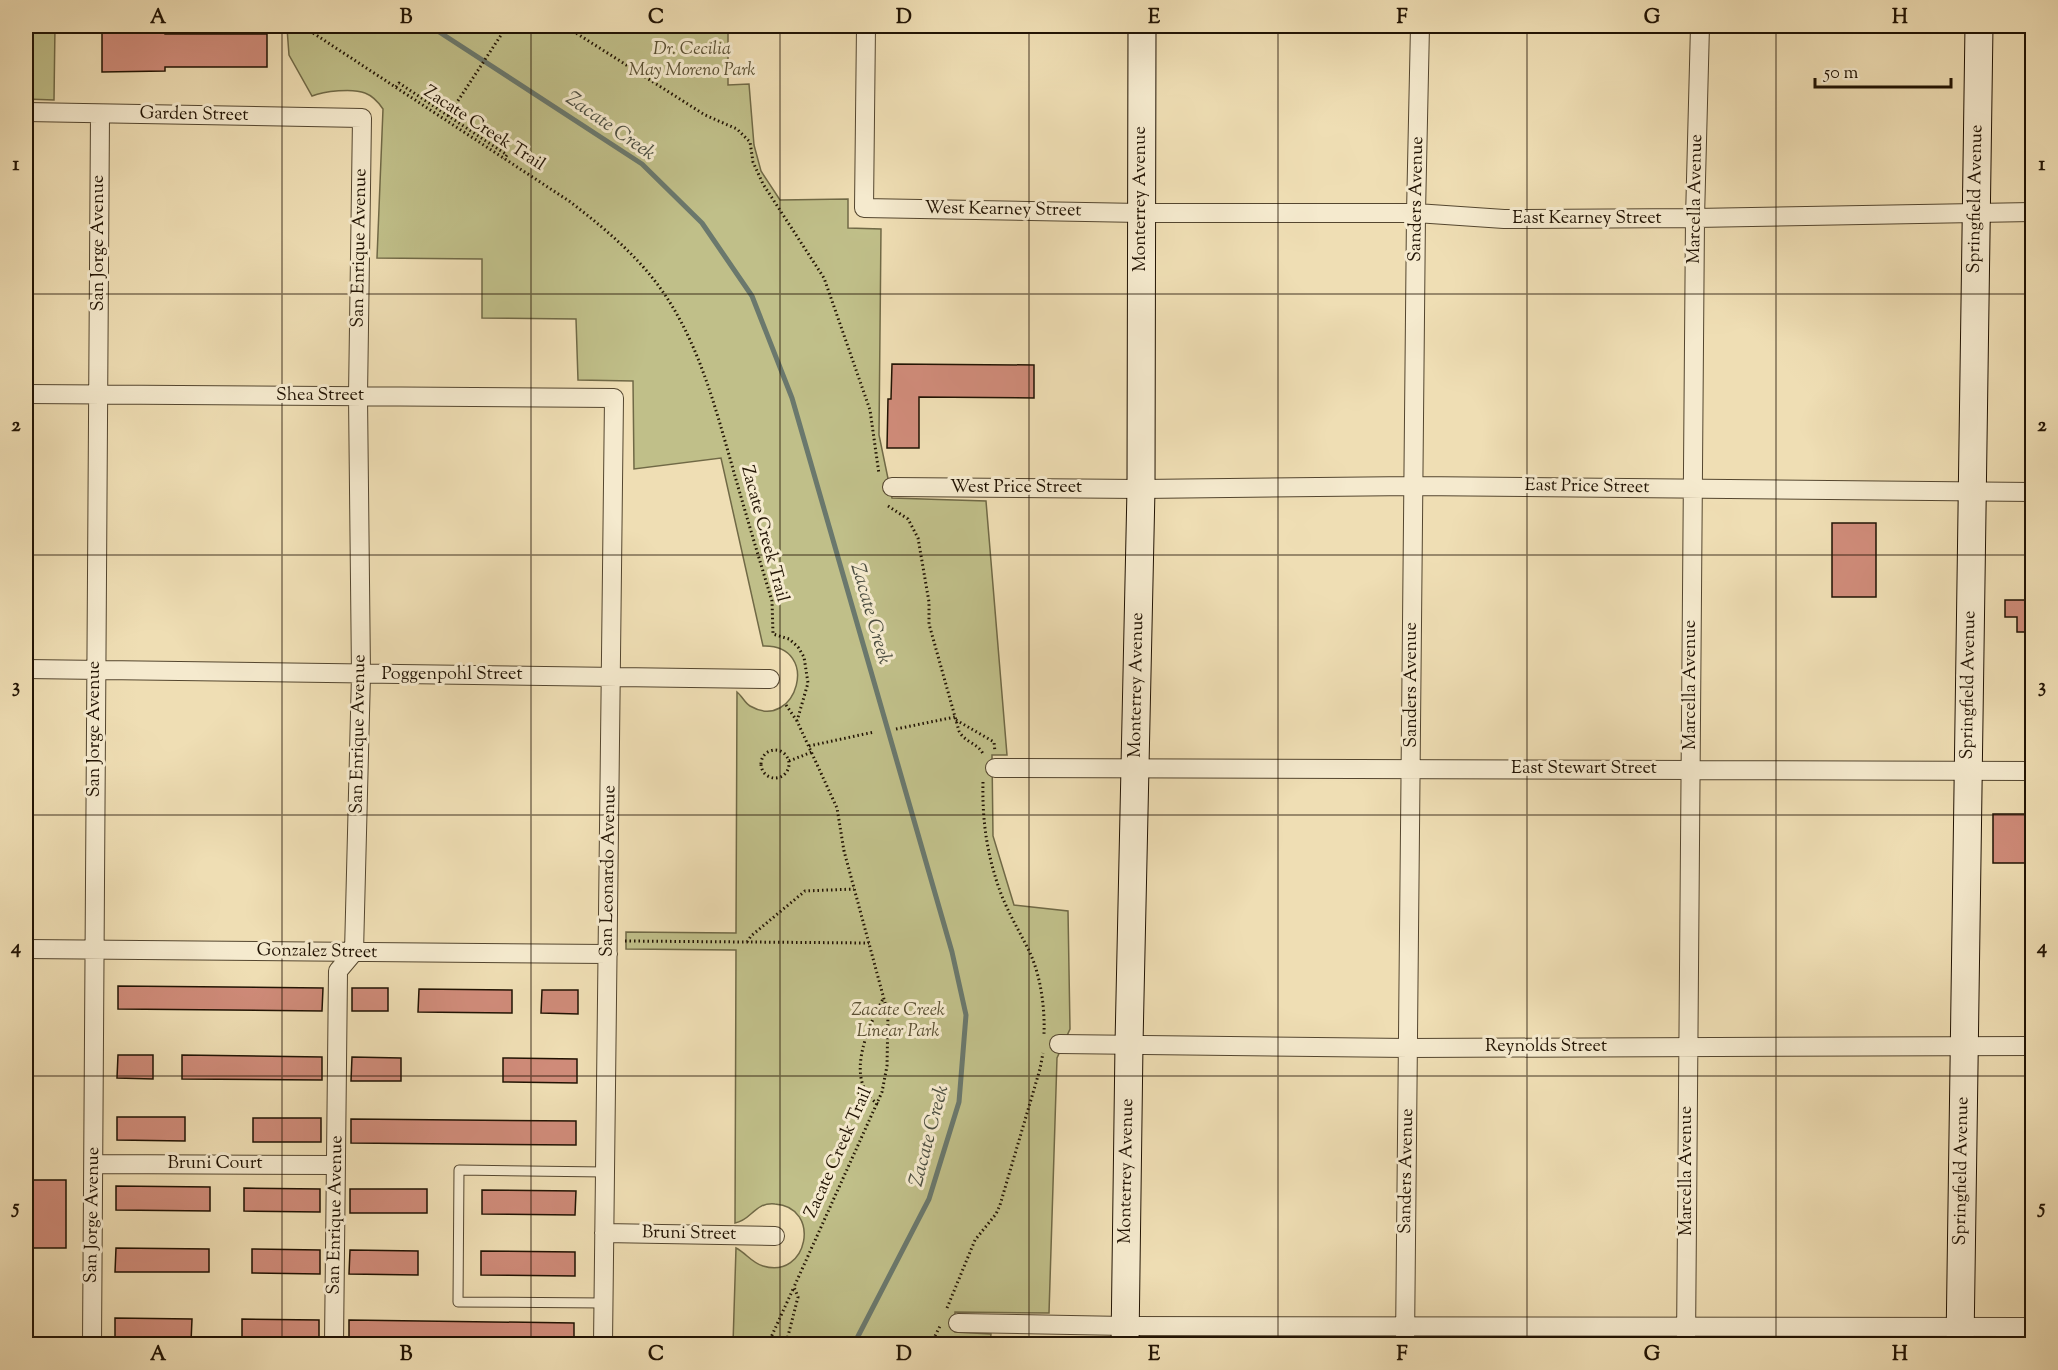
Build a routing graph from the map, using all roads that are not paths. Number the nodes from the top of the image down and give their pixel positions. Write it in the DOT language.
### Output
graph roads {
  1 [pos="866,26"];
  2 [pos="1142,26"];
  3 [pos="1420,26"];
  4 [pos="1700,26"];
  5 [pos="1979,26"];
  6 [pos="26,112"];
  7 [pos="100,114"];
  8 [pos="362,118"];
  9 [pos="1976,212"];
  10 [pos="2032,212"];
  11 [pos="1141,213"];
  12 [pos="1416,213"];
  13 [pos="1695,218"];
  14 [pos="26,394"];
  15 [pos="97,395"];
  16 [pos="358,396"];
  17 [pos="614,398"];
  18 [pos="1413,486"];
  19 [pos="1693,488"];
  20 [pos="1141,489"];
  21 [pos="886,491"];
  22 [pos="1972,492"];
  23 [pos="2032,492"];
  24 [pos="26,669"];
  25 [pos="96,670"];
  26 [pos="361,674"];
  27 [pos="612,676"];
  28 [pos="770,679"];
  29 [pos="987,767"];
  30 [pos="1136,769"];
  31 [pos="1411,769"];
  32 [pos="1691,770"];
  33 [pos="1968,770"];
  34 [pos="2032,771"];
  35 [pos="26,949"];
  36 [pos="93,950"];
  37 [pos="354,952"];
  38 [pos="608,954"];
  39 [pos="1049,1042"];
  40 [pos="1129,1044"];
  41 [pos="1964,1045"];
  42 [pos="1689,1046"];
  43 [pos="2032,1046"];
  44 [pos="1408,1048"];
  45 [pos="94,1164"];
  46 [pos="336,1165"];
  47 [pos="605,1172"];
  48 [pos="604,1233"];
  49 [pos="775,1236"];
  50 [pos="603,1303"];
  51 [pos="948,1319"];
  52 [pos="2032,1327"];
  53 [pos="1125,1335"];
  54 [pos="1406,1335"];
  55 [pos="1686,1336"];
  56 [pos="1960,1336"];
  57 [pos="92,1344"];
  58 [pos="334,1344"];
  59 [pos="603,1344"];
  1 -- 11 [label="street, West Kearney Street"];
  2 -- 11 [label="street, Monterrey Avenue"];
  3 -- 12 [label="street, Sanders Avenue"];
  4 -- 13 [label="street, Marcella Avenue"];
  5 -- 9 [label="street, Springfield Avenue"];
  6 -- 7 [label="street, Garden Street"];
  7 -- 8 [label="street, Garden Street"];
  7 -- 15 [label="street, San Jorge Avenue"];
  8 -- 16 [label="street, San Enrique Avenue"];
  9 -- 10 [label="street, East Kearney Street"];
  9 -- 13 [label="street, East Kearney Street"];
  9 -- 22 [label="street, Springfield Avenue"];
  11 -- 12 [label="street, East Kearney Street"];
  11 -- 20 [label="street, Monterrey Avenue"];
  12 -- 13 [label="street, East Kearney Street"];
  12 -- 18 [label="street, Sanders Avenue"];
  13 -- 19 [label="street, Marcella Avenue"];
  14 -- 15 [label="street, Shea Street"];
  15 -- 16 [label="street, Shea Street"];
  15 -- 25 [label="street, San Jorge Avenue"];
  16 -- 17 [label="street, Shea Street"];
  16 -- 26 [label="street, San Enrique Avenue"];
  17 -- 27 [label="street, San Leonardo Avenue"];
  18 -- 19 [label="street, East Price Street"];
  18 -- 20 [label="street, East Price Street"];
  18 -- 31 [label="street, Sanders Avenue"];
  19 -- 22 [label="street, East Price Street"];
  19 -- 32 [label="street, Marcella Avenue"];
  20 -- 21 [label="street, West Price Street"];
  20 -- 30 [label="street, Monterrey Avenue"];
  22 -- 23 [label="street, East Price Street"];
  22 -- 33 [label="street, Springfield Avenue"];
  24 -- 25 [label="street, Poggenpohl Street"];
  25 -- 26 [label="street, Poggenpohl Street"];
  25 -- 36 [label="street, San Jorge Avenue"];
  26 -- 27 [label="street, Poggenpohl Street"];
  26 -- 37 [label="street, San Enrique Avenue"];
  27 -- 28 [label="street, Poggenpohl Street"];
  27 -- 38 [label="street, San Leonardo Avenue"];
  29 -- 30 [label="street, East Stewart Street"];
  30 -- 31 [label="street, East Stewart Street"];
  30 -- 40 [label="street, Monterrey Avenue"];
  31 -- 32 [label="street, East Stewart Street"];
  31 -- 44 [label="street, Sanders Avenue"];
  32 -- 33 [label="street, East Stewart Street"];
  32 -- 42 [label="street, Marcella Avenue"];
  33 -- 34 [label="street, East Stewart Street"];
  33 -- 41 [label="street, Springfield Avenue"];
  35 -- 36 [label="street, Gonzalez Street"];
  36 -- 37 [label="street, Gonzalez Street"];
  36 -- 45 [label="street, San Jorge Avenue"];
  37 -- 38 [label="street, Gonzalez Street"];
  37 -- 46 [label="street, San Enrique Avenue"];
  38 -- 47 [label="street, San Leonardo Avenue"];
  39 -- 40 [label="street, Reynolds Street"];
  40 -- 44 [label="street, Reynolds Street"];
  40 -- 53 [label="street, Monterrey Avenue"];
  41 -- 42 [label="street, Reynolds Street"];
  41 -- 43 [label="street, Reynolds Street"];
  41 -- 56 [label="street, Springfield Avenue"];
  42 -- 44 [label="street, Reynolds Street"];
  42 -- 55 [label="street, Marcella Avenue"];
  44 -- 54 [label="street, Sanders Avenue"];
  45 -- 46 [label="street, Bruni Court"];
  45 -- 57 [label="street, San Jorge Avenue"];
  46 -- 58 [label="street, San Enrique Avenue"];
  47 -- 48 [label="street, San Leonardo Avenue"];
  47 -- 50 [label="lane"];
  48 -- 49 [label="street, Bruni Street"];
  48 -- 50 [label="street, San Leonardo Avenue"];
  50 -- 59 [label="street, San Leonardo Avenue"];
  51 -- 53 [label="street"];
  52 -- 56 [label="street"];
  53 -- 54 [label="street"];
  54 -- 55 [label="street"];
  55 -- 56 [label="street"];
}
